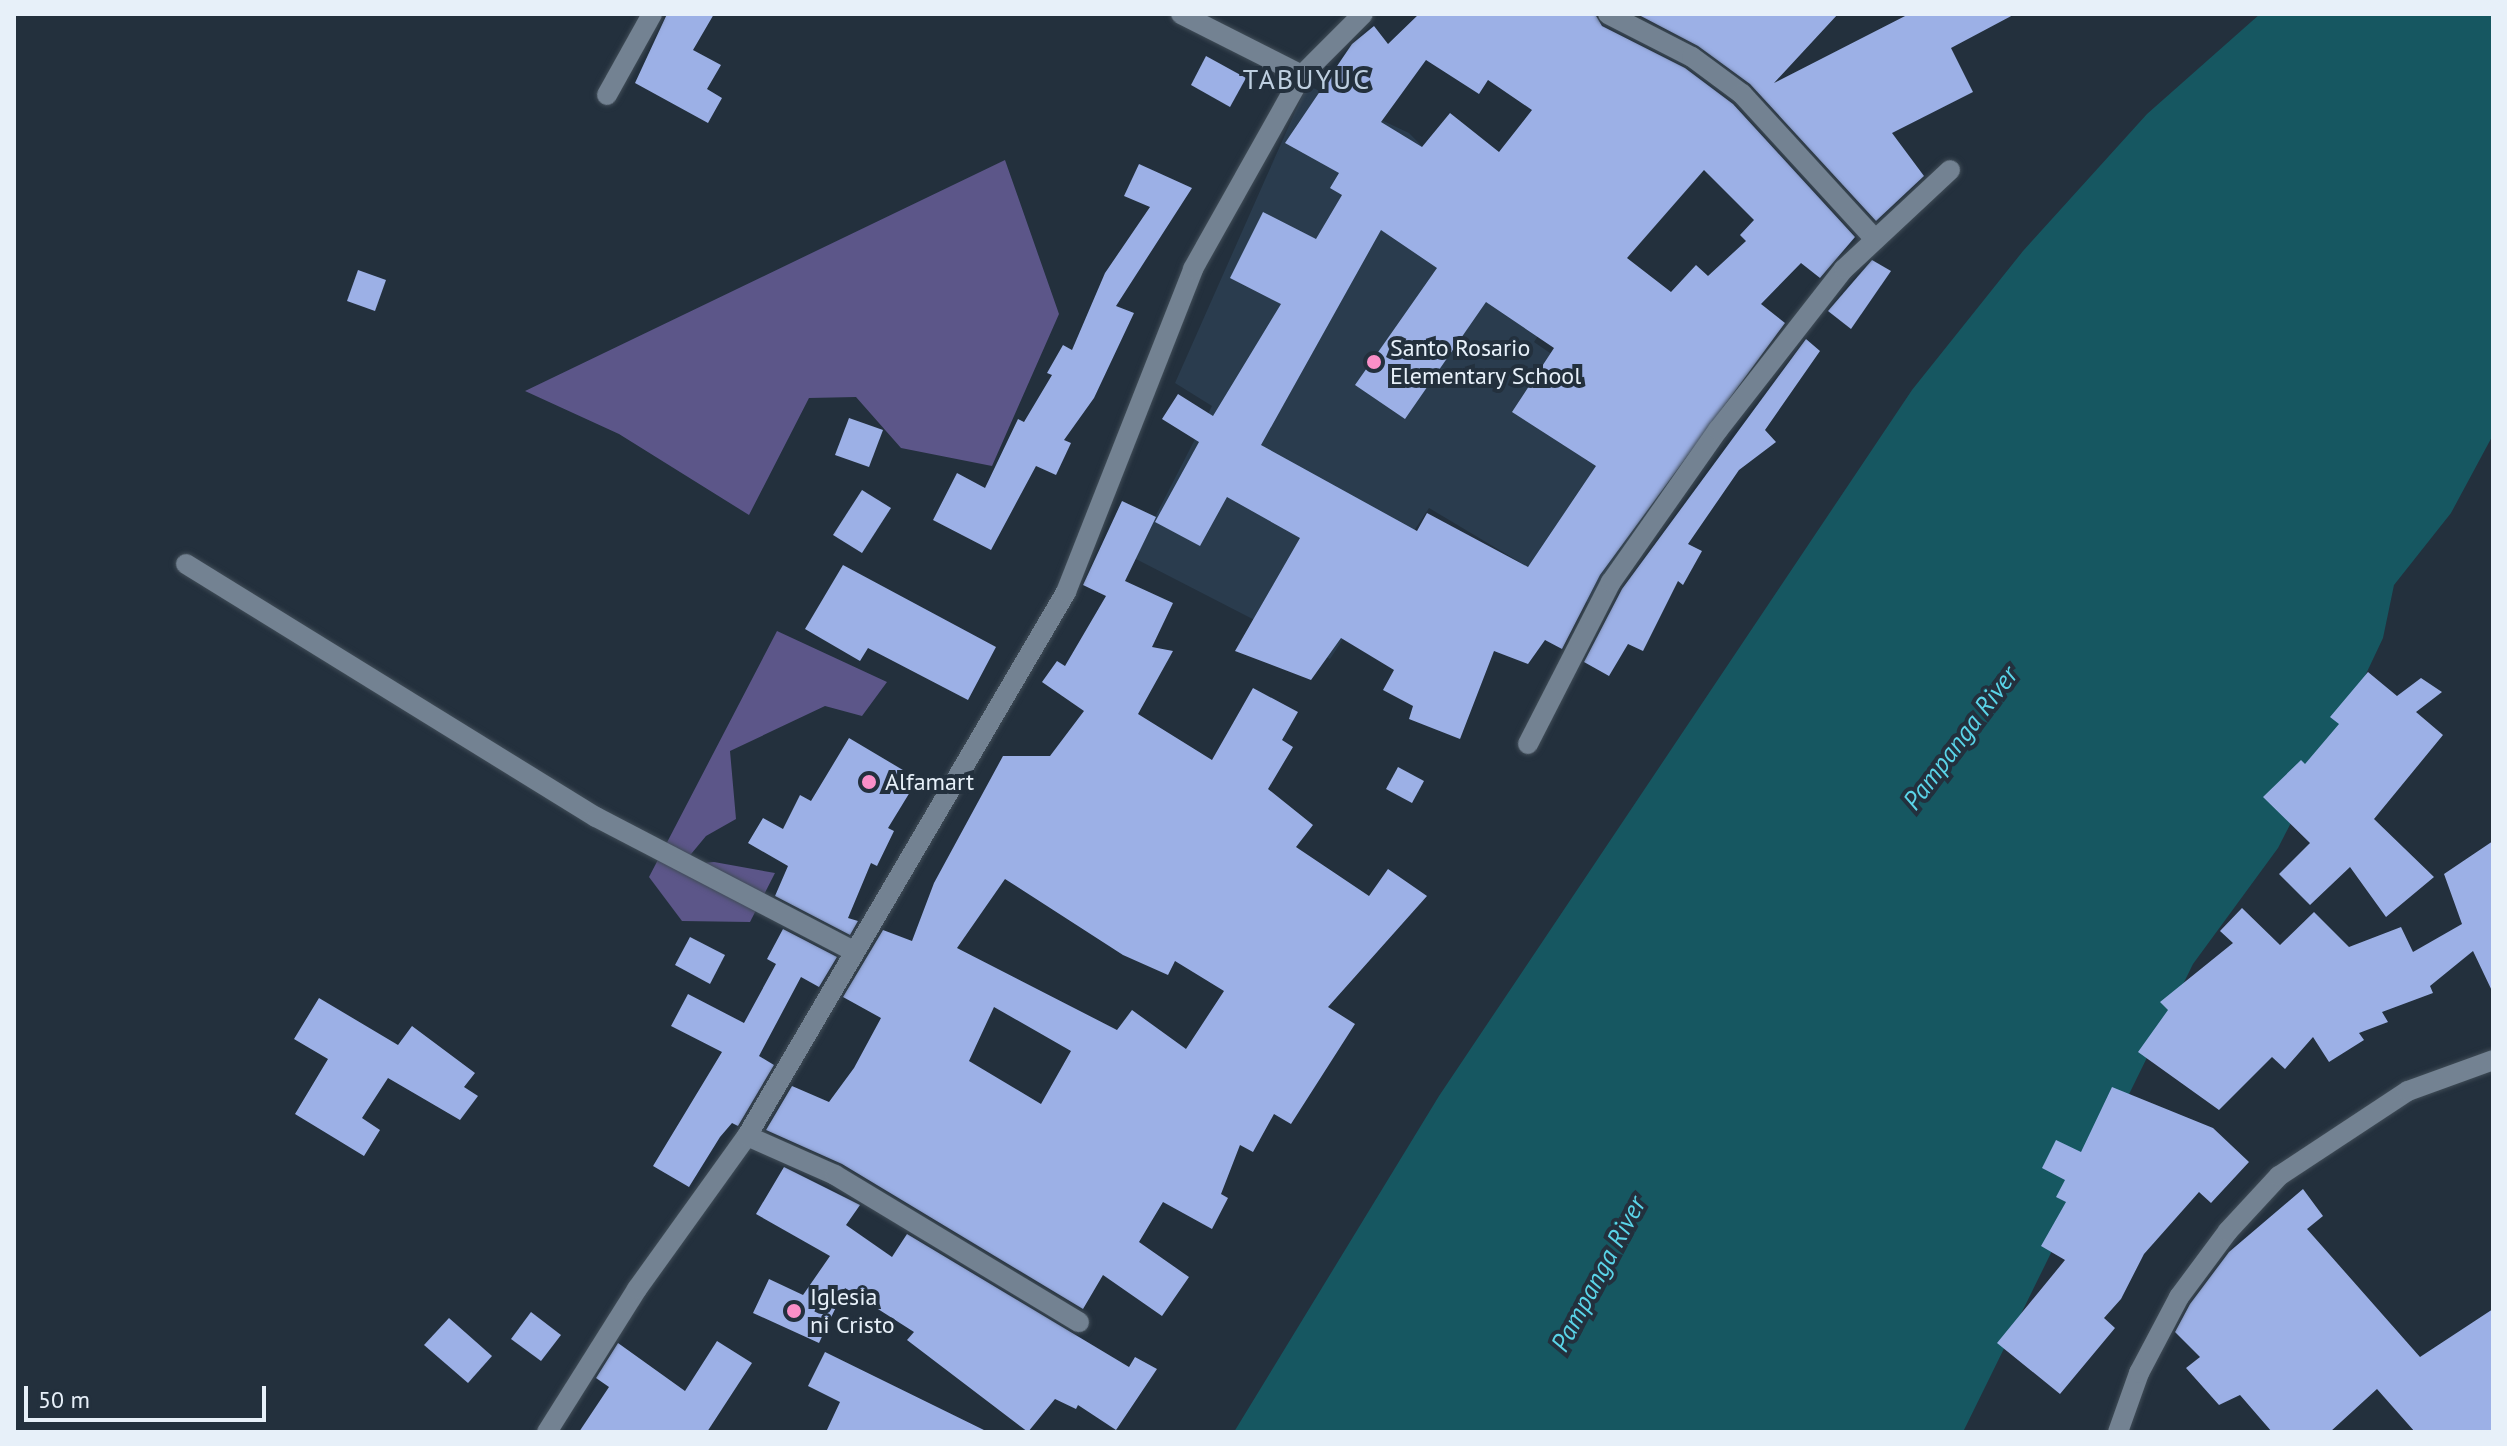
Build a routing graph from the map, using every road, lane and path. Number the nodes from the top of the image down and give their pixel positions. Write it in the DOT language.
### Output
graph roads {
  1 [pos="652,14"];
  2 [pos="1181,14"];
  3 [pos="1363,14"];
  4 [pos="1608,14"];
  5 [pos="1302,75"];
  6 [pos="607,95"];
  7 [pos="1950,170"];
  8 [pos="1873,237"];
  9 [pos="186,564"];
  10 [pos="1528,744"];
  11 [pos="851,950"];
  12 [pos="2491,1065"];
  13 [pos="747,1136"];
  14 [pos="1079,1322"];
  15 [pos="547,1432"];
  16 [pos="2118,1432"];
  1 -- 6 [label="street"];
  2 -- 5 [label="street"];
  3 -- 5 [label="street"];
  4 -- 8 [label="street"];
  5 -- 11 [label="street"];
  7 -- 8 [label="street"];
  8 -- 10 [label="street"];
  9 -- 11 [label="street"];
  11 -- 13 [label="street"];
  12 -- 16 [label="street"];
  13 -- 14 [label="street"];
  13 -- 15 [label="street"];
}
